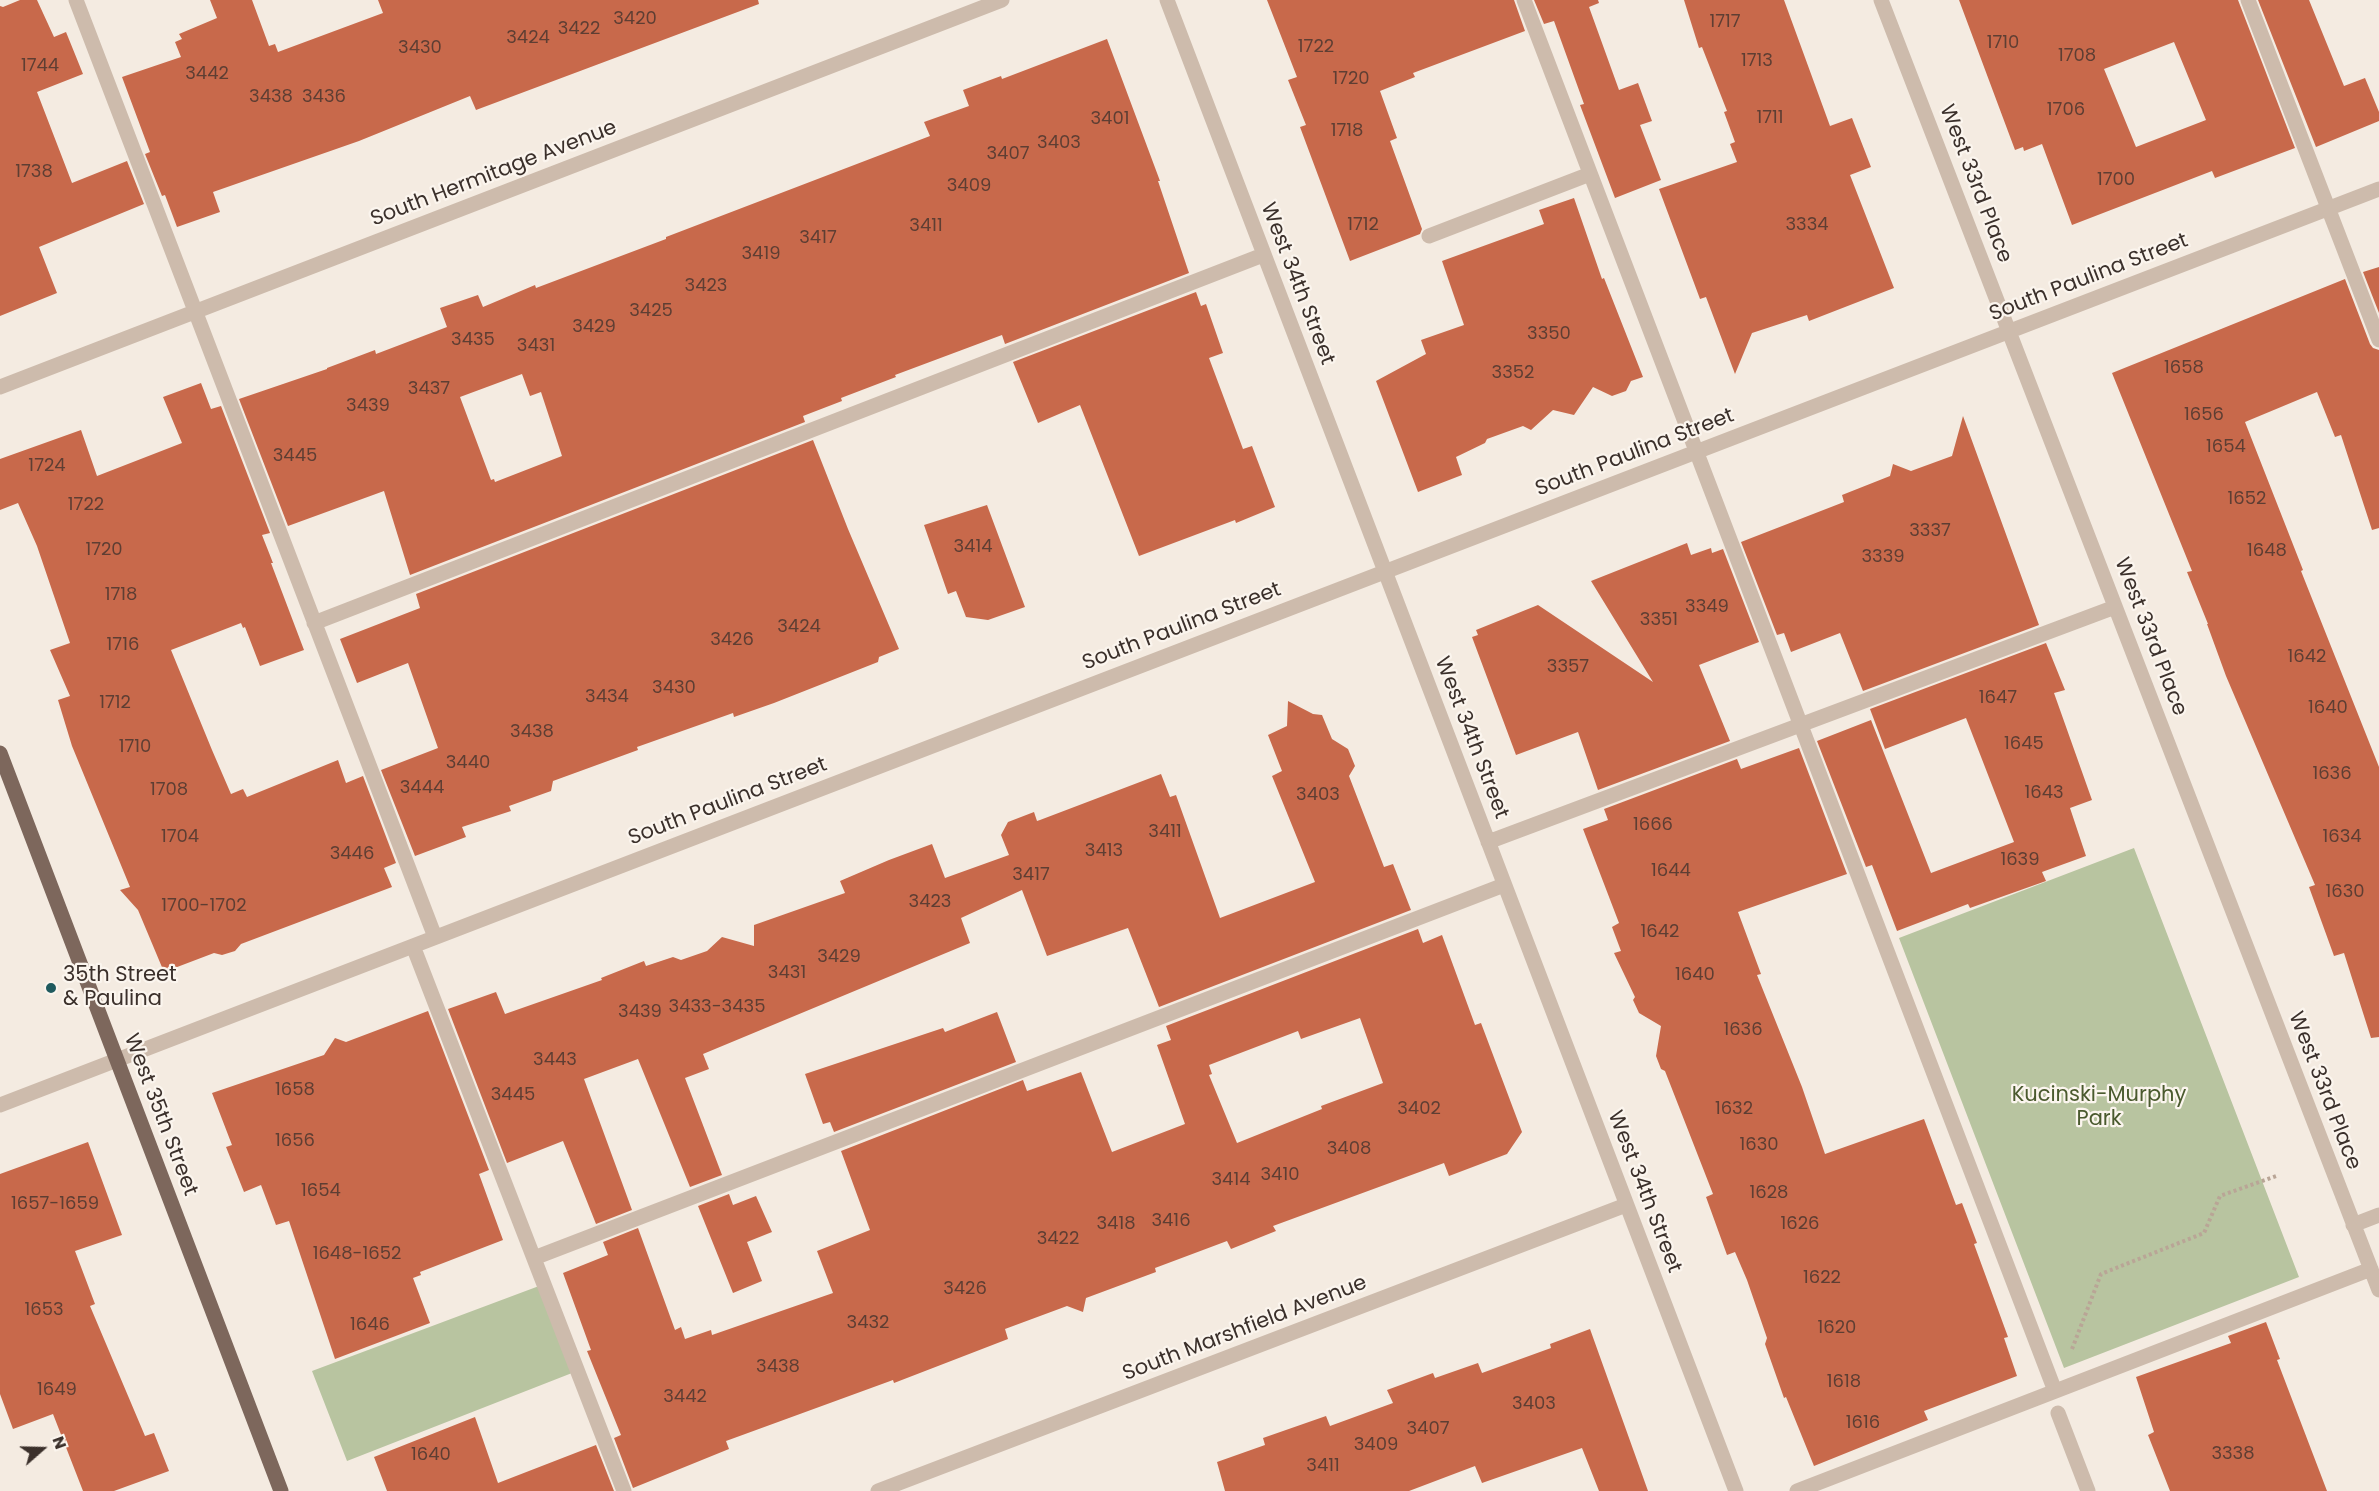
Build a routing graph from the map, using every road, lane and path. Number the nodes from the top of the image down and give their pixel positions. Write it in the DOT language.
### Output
graph roads {
  1 [pos="76,0"];
  2 [pos="1002,0"];
  3 [pos="1167,0"];
  4 [pos="1524,0"];
  5 [pos="1881,0"];
  6 [pos="2248,0"];
  7 [pos="1590,174"];
  8 [pos="2379,189"];
  9 [pos="2329,208"];
  10 [pos="1429,236"];
  11 [pos="1263,255"];
  12 [pos="195,312"];
  13 [pos="2009,331"];
  14 [pos="2379,340"];
  15 [pos="0,387"];
  16 [pos="1695,452"];
  17 [pos="1385,572"];
  18 [pos="2115,607"];
  19 [pos="314,623"];
  20 [pos="1801,725"];
  21 [pos="0,753"];
  22 [pos="1488,842"];
  23 [pos="1504,885"];
  24 [pos="435,937"];
  25 [pos="413,946"];
  26 [pos="117,1060"];
  27 [pos="0,1105"];
  28 [pos="2276,1176"];
  29 [pos="1626,1205"];
  30 [pos="2379,1215"];
  31 [pos="2354,1225"];
  32 [pos="534,1258"];
  33 [pos="2371,1269"];
  34 [pos="2379,1290"];
  35 [pos="2055,1391"];
  36 [pos="2058,1413"];
  37 [pos="281,1491"];
  38 [pos="624,1491"];
  39 [pos="878,1491"];
  40 [pos="1736,1491"];
  41 [pos="1797,1491"];
  42 [pos="2088,1491"];
  1 -- 12 [label="street"];
  2 -- 12 [label="street, South Hermitage Avenue"];
  3 -- 11 [label="street, West 34th Street"];
  4 -- 7 [label="street"];
  5 -- 13 [label="street, West 33rd Place"];
  6 -- 9 [label="street"];
  7 -- 10 [label="street"];
  7 -- 16 [label="street"];
  8 -- 9 [label="street, South Paulina Street"];
  9 -- 13 [label="street, South Paulina Street"];
  9 -- 14 [label="street"];
  11 -- 17 [label="street, West 34th Street"];
  11 -- 19 [label="street"];
  12 -- 15 [label="street, South Hermitage Avenue"];
  12 -- 19 [label="street"];
  13 -- 16 [label="street, South Paulina Street"];
  13 -- 18 [label="street, West 33rd Place"];
  16 -- 17 [label="street, South Paulina Street"];
  16 -- 20 [label="street"];
  17 -- 22 [label="street, West 34th Street"];
  17 -- 24 [label="street, South Paulina Street"];
  18 -- 20 [label="street"];
  18 -- 31 [label="street, West 33rd Place"];
  19 -- 24 [label="street"];
  20 -- 22 [label="street"];
  20 -- 35 [label="street"];
  21 -- 26 [label="main road, West 35th Street"];
  22 -- 23 [label="street, West 34th Street"];
  23 -- 29 [label="street, West 34th Street"];
  23 -- 32 [label="street"];
  24 -- 25 [label="street, South Paulina Street"];
  25 -- 26 [label="street, South Paulina Street"];
  25 -- 32 [label="street"];
  26 -- 27 [label="street, South Paulina Street"];
  26 -- 37 [label="main road, West 35th Street"];
  28 -- 35 [label="path"];
  29 -- 39 [label="street, South Marshfield Avenue"];
  29 -- 40 [label="street, West 34th Street"];
  30 -- 31 [label="street"];
  31 -- 33 [label="street, West 33rd Place"];
  32 -- 38 [label="street"];
  33 -- 34 [label="street, West 33rd Place"];
  33 -- 35 [label="street"];
  35 -- 41 [label="street"];
  36 -- 42 [label="street"];
}
